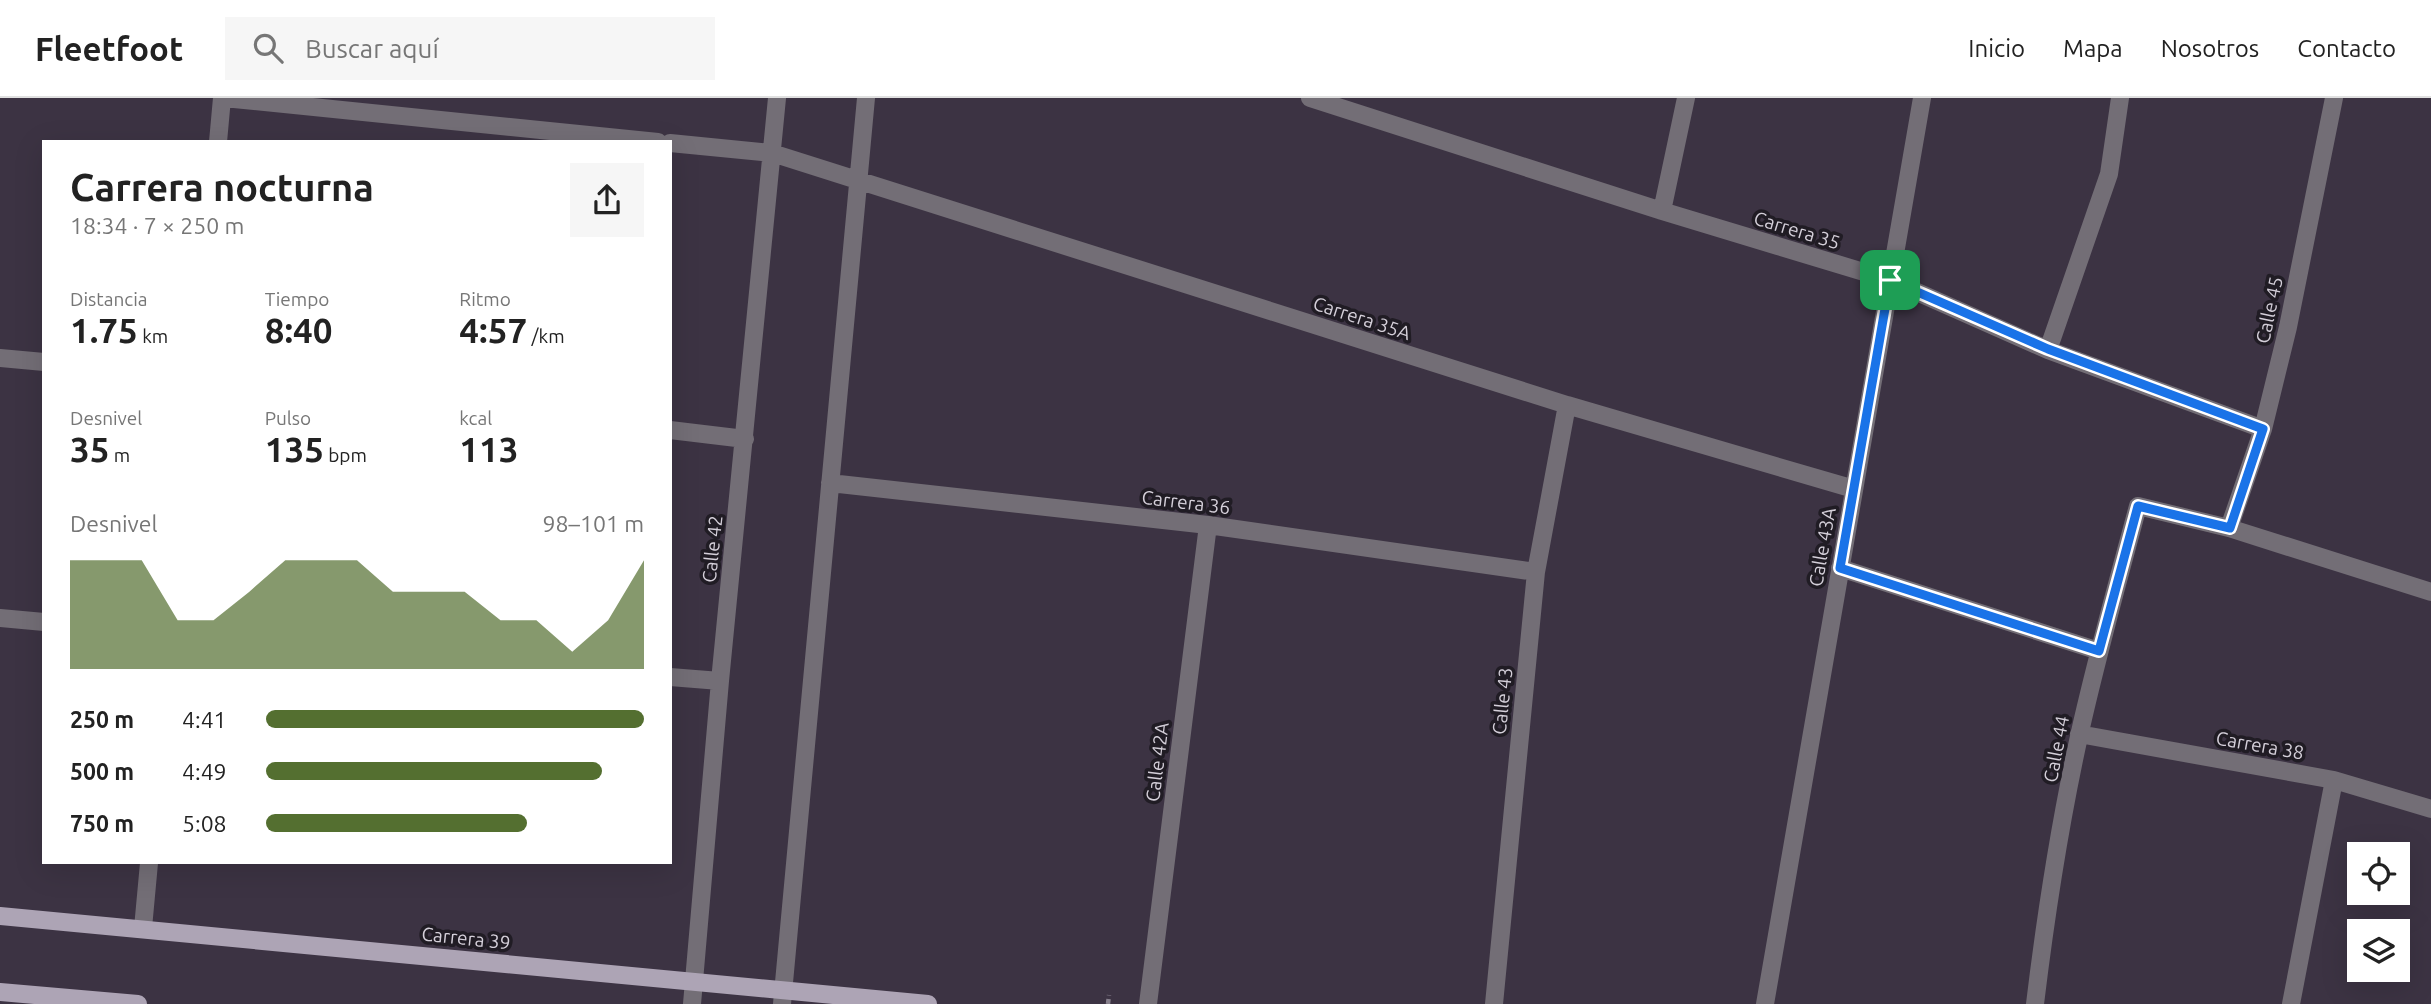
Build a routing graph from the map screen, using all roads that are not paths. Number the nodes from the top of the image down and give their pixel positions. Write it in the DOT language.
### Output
graph roads {
  1 [pos="223,98"];
  2 [pos="777,98"];
  3 [pos="866,98"];
  4 [pos="1310,98"];
  5 [pos="1686,98"];
  6 [pos="1922,98"];
  7 [pos="2120,98"];
  8 [pos="2333,98"];
  9 [pos="218,140"];
  10 [pos="638,140"];
  11 [pos="672,143"];
  12 [pos="772,153"];
  13 [pos="858,180"];
  14 [pos="1662,211"];
  15 [pos="1890,280"];
  16 [pos="2048,349"];
  17 [pos="0,358"];
  18 [pos="42,362"];
  19 [pos="1567,405"];
  20 [pos="2263,429"];
  21 [pos="672,430"];
  22 [pos="745,439"];
  23 [pos="830,483"];
  24 [pos="1854,489"];
  25 [pos="1208,525"];
  26 [pos="2230,528"];
  27 [pos="1840,568"];
  28 [pos="1536,572"];
  29 [pos="2431,592"];
  30 [pos="0,618"];
  31 [pos="42,622"];
  32 [pos="2099,651"];
  33 [pos="672,677"];
  34 [pos="720,681"];
  35 [pos="2079,734"];
  36 [pos="2334,780"];
  37 [pos="2431,809"];
  38 [pos="149,864"];
  39 [pos="0,916"];
  40 [pos="143,928"];
  41 [pos="694,982"];
  42 [pos="0,992"];
  43 [pos="783,997"];
  44 [pos="137,1004"];
  45 [pos="692,1004"];
  46 [pos="928,1004"];
  47 [pos="1148,1004"];
  48 [pos="1494,1004"];
  49 [pos="1765,1004"];
  50 [pos="2035,1004"];
  51 [pos="2291,1004"];
  1 -- 9 [label="street"];
  1 -- 10 [label="street"];
  2 -- 12 [label="street, Calle 42"];
  3 -- 13 [label="street"];
  4 -- 14 [label="street, Carrera 35"];
  5 -- 14 [label="street"];
  6 -- 15 [label="street, Calle 43A"];
  7 -- 16 [label="street"];
  8 -- 20 [label="street, Calle 45"];
  11 -- 12 [label="street"];
  12 -- 13 [label="street"];
  12 -- 22 [label="street, Calle 42"];
  13 -- 19 [label="street, Carrera 35A"];
  13 -- 23 [label="street"];
  14 -- 15 [label="street, Carrera 35"];
  15 -- 16 [label="street, Carrera 35"];
  15 -- 24 [label="street, Calle 43A"];
  16 -- 20 [label="street, Carrera 35"];
  17 -- 18 [label="street"];
  19 -- 24 [label="street, Carrera 35A"];
  19 -- 28 [label="street, Calle 43"];
  20 -- 26 [label="street, Calle 45"];
  21 -- 22 [label="street"];
  22 -- 34 [label="street, Calle 42"];
  23 -- 25 [label="street, Carrera 36"];
  23 -- 43 [label="street"];
  24 -- 27 [label="street, Calle 43A"];
  25 -- 28 [label="street, Carrera 36"];
  25 -- 47 [label="street, Calle 42A"];
  26 -- 29 [label="street"];
  26 -- 32 [label="street, Calle 44"];
  27 -- 32 [label="street"];
  27 -- 49 [label="street, Calle 43A"];
  28 -- 48 [label="street, Calle 43"];
  30 -- 31 [label="street"];
  32 -- 35 [label="street, Calle 44"];
  33 -- 34 [label="street"];
  34 -- 41 [label="street, Calle 42"];
  35 -- 36 [label="street, Carrera 38"];
  35 -- 50 [label="street, Calle 44"];
  36 -- 37 [label="street, Carrera 38"];
  36 -- 51 [label="street"];
  38 -- 40 [label="street"];
  39 -- 40 [label="main road, Carrera 39"];
  40 -- 41 [label="main road, Carrera 39"];
  41 -- 43 [label="main road, Carrera 39"];
  41 -- 45 [label="street, Calle 42"];
  42 -- 44 [label="main road"];
  43 -- 46 [label="main road, Carrera 39"];
}
